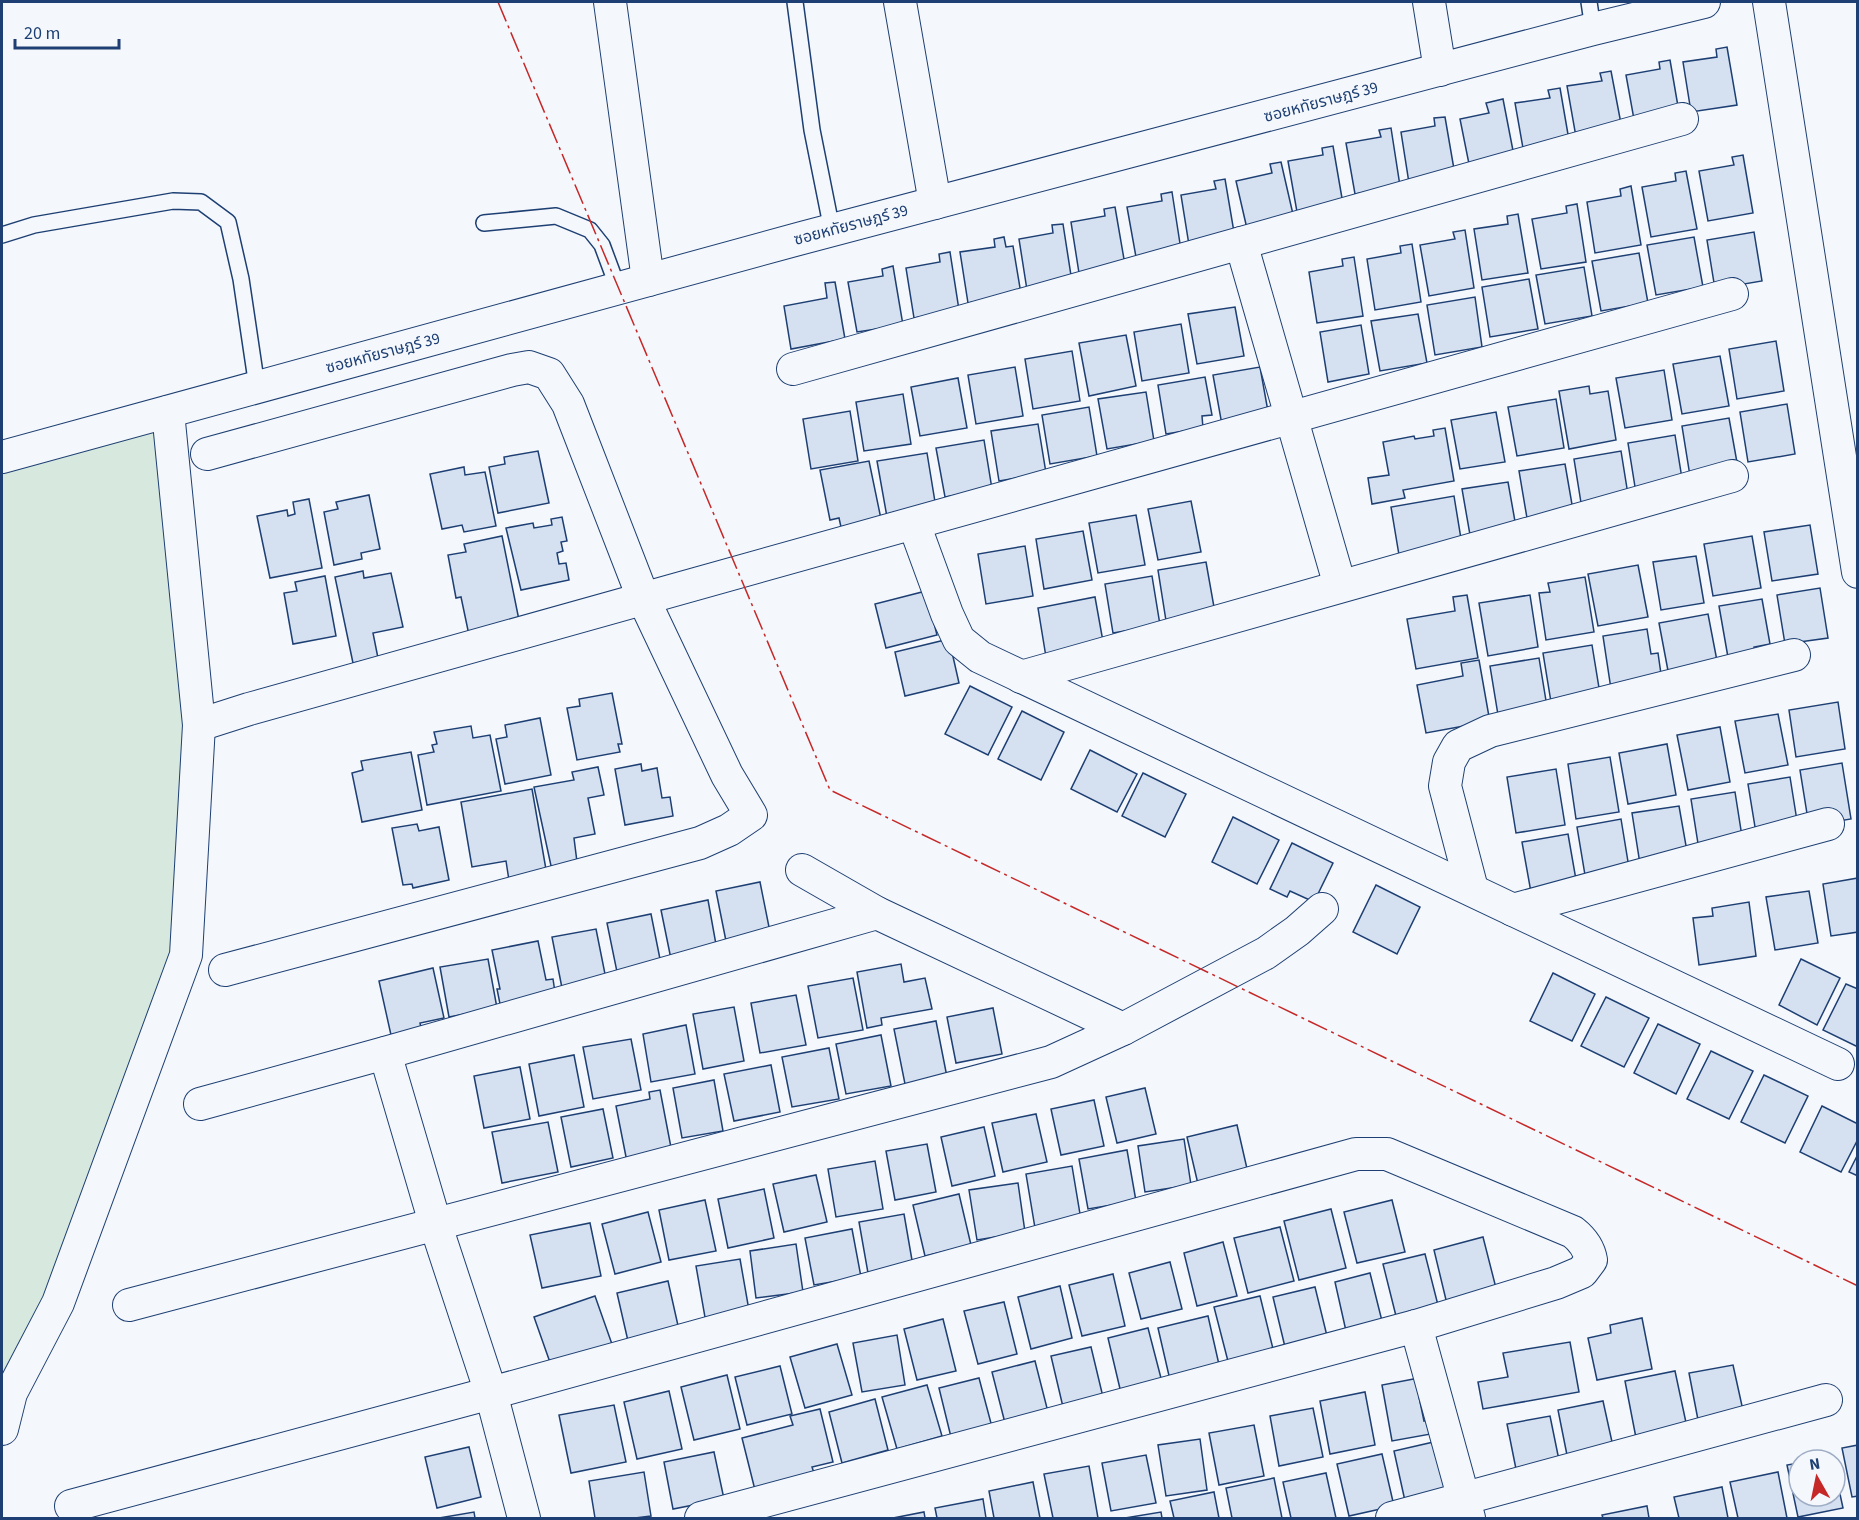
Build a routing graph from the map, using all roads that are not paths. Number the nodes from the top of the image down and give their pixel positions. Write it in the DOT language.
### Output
graph roads {
  1 [pos="610,2"];
  2 [pos="795,2"];
  3 [pos="900,2"];
  4 [pos="1430,2"];
  5 [pos="1704,2"];
  6 [pos="1769,2"];
  7 [pos="1591,15"];
  8 [pos="1440,70"];
  9 [pos="1682,119"];
  10 [pos="934,203"];
  11 [pos="484,224"];
  12 [pos="831,230"];
  13 [pos="2,235"];
  14 [pos="1241,243"];
  15 [pos="648,280"];
  16 [pos="618,288"];
  17 [pos="1732,294"];
  18 [pos="793,369"];
  19 [pos="257,387"];
  20 [pos="168,412"];
  21 [pos="1292,418"];
  22 [pos="207,454"];
  23 [pos="2,457"];
  24 [pos="1732,476"];
  25 [pos="914,524"];
  26 [pos="1857,572"];
  27 [pos="1340,586"];
  28 [pos="644,600"];
  29 [pos="1794,655"];
  30 [pos="1021,677"];
  31 [pos="199,725"];
  32 [pos="1828,824"];
  33 [pos="802,870"];
  34 [pos="1472,889"];
  35 [pos="1322,909"];
  36 [pos="1513,910"];
  37 [pos="877,913"];
  38 [pos="225,970"];
  39 [pos="1123,1029"];
  40 [pos="385,1053"];
  41 [pos="1838,1064"];
  42 [pos="200,1104"];
  43 [pos="435,1223"];
  44 [pos="129,1305"];
  45 [pos="1416,1326"];
  46 [pos="490,1393"];
  47 [pos="1826,1400"];
  48 [pos="2,1429"];
  49 [pos="71,1506"];
  50 [pos="1467,1509"];
  51 [pos="524,1518"];
  52 [pos="701,1518"];
  53 [pos="1392,1518"];
  1 -- 15 [label="street"];
  2 -- 12 [label="lane"];
  3 -- 10 [label="street"];
  4 -- 8 [label="street"];
  5 -- 7 [label="street, ซอยหทัยราษฎร์ 39"];
  6 -- 26 [label="street"];
  7 -- 8 [label="street, ซอยหทัยราษฎร์ 39"];
  8 -- 10 [label="street, ซอยหทัยราษฎร์ 39"];
  9 -- 14 [label="street"];
  10 -- 12 [label="street, ซอยหทัยราษฎร์ 39"];
  11 -- 16 [label="lane"];
  12 -- 15 [label="street, ซอยหทัยราษฎร์ 39"];
  13 -- 19 [label="lane"];
  14 -- 18 [label="street"];
  14 -- 21 [label="street"];
  15 -- 16 [label="street, ซอยหทัยราษฎร์ 39"];
  16 -- 19 [label="street, ซอยหทัยราษฎร์ 39"];
  17 -- 21 [label="street"];
  19 -- 20 [label="street, ซอยหทัยราษฎร์ 39"];
  20 -- 23 [label="street, ซอยหทัยราษฎร์ 39"];
  20 -- 31 [label="street"];
  21 -- 25 [label="street"];
  21 -- 27 [label="street"];
  22 -- 28 [label="street"];
  24 -- 27 [label="street"];
  25 -- 28 [label="street"];
  25 -- 30 [label="street"];
  27 -- 30 [label="street"];
  28 -- 31 [label="street"];
  28 -- 38 [label="street"];
  29 -- 34 [label="street"];
  30 -- 34 [label="street"];
  31 -- 48 [label="street"];
  32 -- 36 [label="street"];
  33 -- 37 [label="street"];
  34 -- 36 [label="street"];
  35 -- 39 [label="street"];
  36 -- 41 [label="street"];
  37 -- 39 [label="street"];
  37 -- 40 [label="street"];
  39 -- 43 [label="street"];
  40 -- 42 [label="street"];
  40 -- 43 [label="street"];
  43 -- 44 [label="street"];
  43 -- 46 [label="street"];
  45 -- 46 [label="street"];
  45 -- 50 [label="street"];
  45 -- 52 [label="street"];
  46 -- 49 [label="street"];
  46 -- 51 [label="street"];
  47 -- 50 [label="street"];
  50 -- 53 [label="street"];
}
